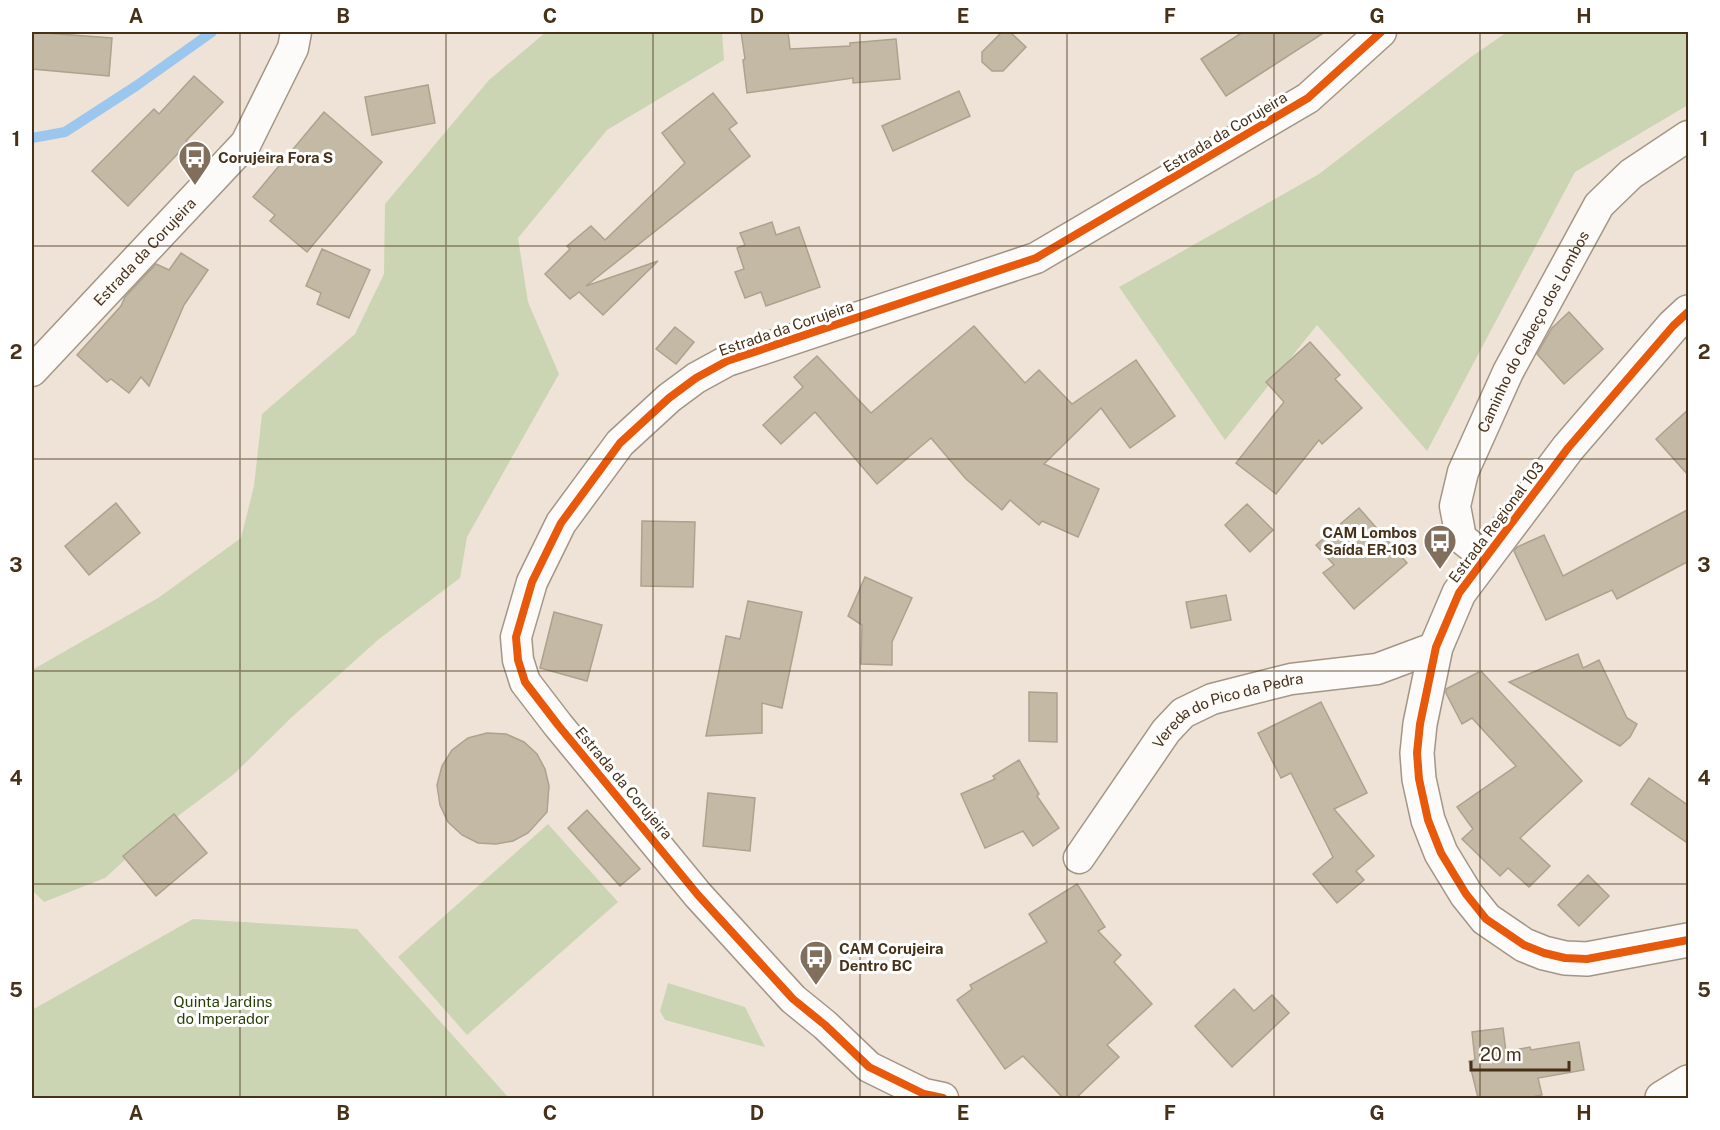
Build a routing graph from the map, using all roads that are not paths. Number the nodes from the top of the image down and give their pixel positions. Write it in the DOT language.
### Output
graph roads {
  1 [pos="296,32"];
  2 [pos="1381,32"];
  3 [pos="1689,136"];
  4 [pos="1689,312"];
  5 [pos="32,371"];
  6 [pos="1485,557"];
  7 [pos="1436,647"];
  8 [pos="1079,858"];
  9 [pos="1689,940"];
  10 [pos="1689,1082"];
  11 [pos="943,1098"];
  12 [pos="1662,1098"];
  1 -- 5 [label="street, Estrada da Corujeira"];
  2 -- 11 [label="street, Estrada da Corujeira"];
  3 -- 6 [label="street, Caminho do Cabeço dos Lombos"];
  4 -- 6 [label="main road, Estrada Regional 103"];
  6 -- 7 [label="main road, Estrada Regional 103"];
  7 -- 8 [label="street, Vereda do Pico da Pedra"];
  7 -- 9 [label="main road, Estrada Regional 103"];
  10 -- 12 [label="main road"];
}
